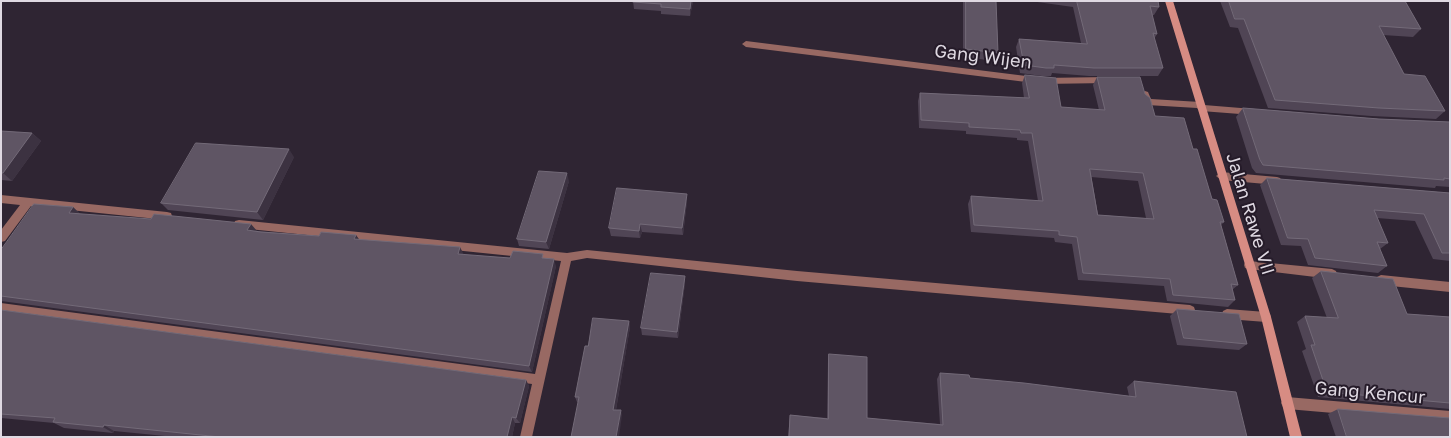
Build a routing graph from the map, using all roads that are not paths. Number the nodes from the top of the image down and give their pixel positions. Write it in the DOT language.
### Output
graph roads {
  1 [pos="1169,1"];
  2 [pos="746,44"];
  3 [pos="1114,80"];
  4 [pos="1143,88"];
  5 [pos="1201,106"];
  6 [pos="1261,113"];
  7 [pos="1221,176"];
  8 [pos="1291,182"];
  9 [pos="1,200"];
  10 [pos="28,202"];
  11 [pos="175,217"];
  12 [pos="224,222"];
  13 [pos="1,238"];
  14 [pos="566,257"];
  15 [pos="1249,265"];
  16 [pos="1342,276"];
  17 [pos="1372,279"];
  18 [pos="1450,287"];
  19 [pos="1,308"];
  20 [pos="1197,311"];
  21 [pos="1217,313"];
  22 [pos="1266,317"];
  23 [pos="539,380"];
  24 [pos="1287,403"];
  25 [pos="1450,417"];
  26 [pos="526,437"];
  27 [pos="1296,437"];
  1 -- 5 [label="main road, Jalan Rawe VII"];
  2 -- 3 [label="street, Gang Wijen"];
  4 -- 5 [label="street"];
  5 -- 6 [label="street"];
  5 -- 7 [label="main road, Jalan Rawe VII"];
  7 -- 8 [label="street"];
  7 -- 15 [label="main road, Jalan Rawe VII"];
  9 -- 10 [label="street"];
  10 -- 11 [label="street"];
  10 -- 13 [label="street"];
  12 -- 14 [label="street"];
  14 -- 20 [label="street"];
  14 -- 23 [label="street"];
  15 -- 16 [label="street"];
  15 -- 22 [label="main road, Jalan Rawe VII"];
  17 -- 18 [label="street"];
  19 -- 23 [label="street"];
  21 -- 22 [label="street"];
  22 -- 24 [label="main road, Jalan Rawe VII"];
  23 -- 26 [label="street"];
  24 -- 25 [label="street, Gang Kencur"];
  24 -- 27 [label="main road, Jalan Rawe VII"];
}
